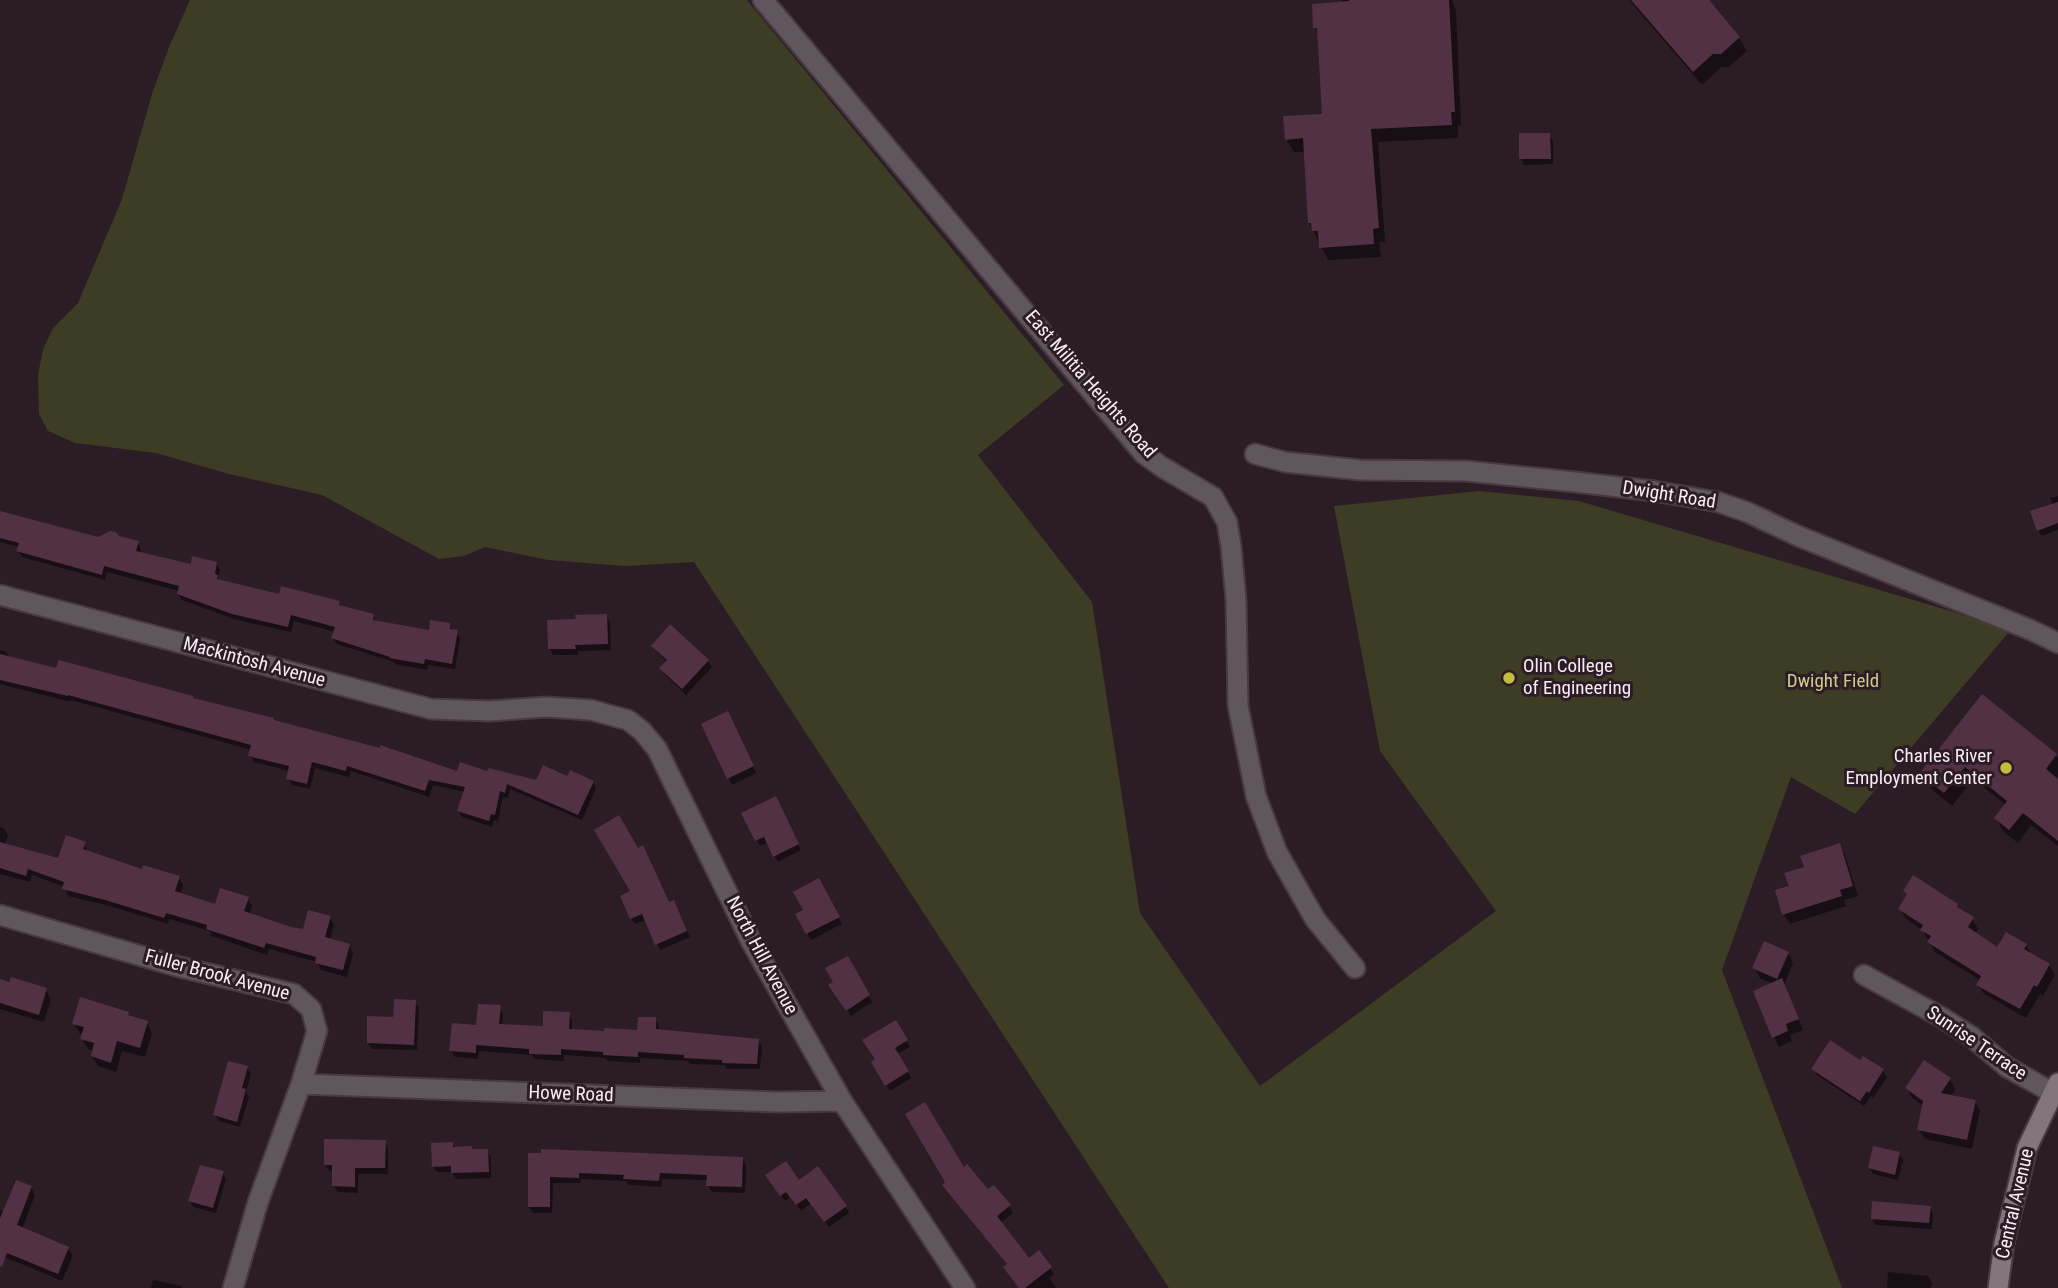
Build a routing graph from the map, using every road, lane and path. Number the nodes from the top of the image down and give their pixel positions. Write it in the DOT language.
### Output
graph roads {
  1 [pos="763,0"];
  2 [pos="1255,454"];
  3 [pos="0,595"];
  4 [pos="2058,643"];
  5 [pos="512,709"];
  6 [pos="0,915"];
  7 [pos="1355,968"];
  8 [pos="1864,975"];
  9 [pos="301,1084"];
  10 [pos="2055,1088"];
  11 [pos="842,1101"];
  12 [pos="233,1288"];
  13 [pos="965,1288"];
  14 [pos="1998,1288"];
  1 -- 7 [label="street, East Militia Heights Road"];
  2 -- 4 [label="street, Dwight Road"];
  3 -- 5 [label="street, Mackintosh Avenue"];
  5 -- 11 [label="street, North Hill Avenue"];
  6 -- 9 [label="street, Fuller Brook Avenue"];
  8 -- 10 [label="street, Sunrise Terrace"];
  9 -- 11 [label="street, Howe Road"];
  9 -- 12 [label="street, Fuller Brook Avenue"];
  10 -- 14 [label="main road, Central Avenue"];
  11 -- 13 [label="street, North Hill Avenue"];
}
